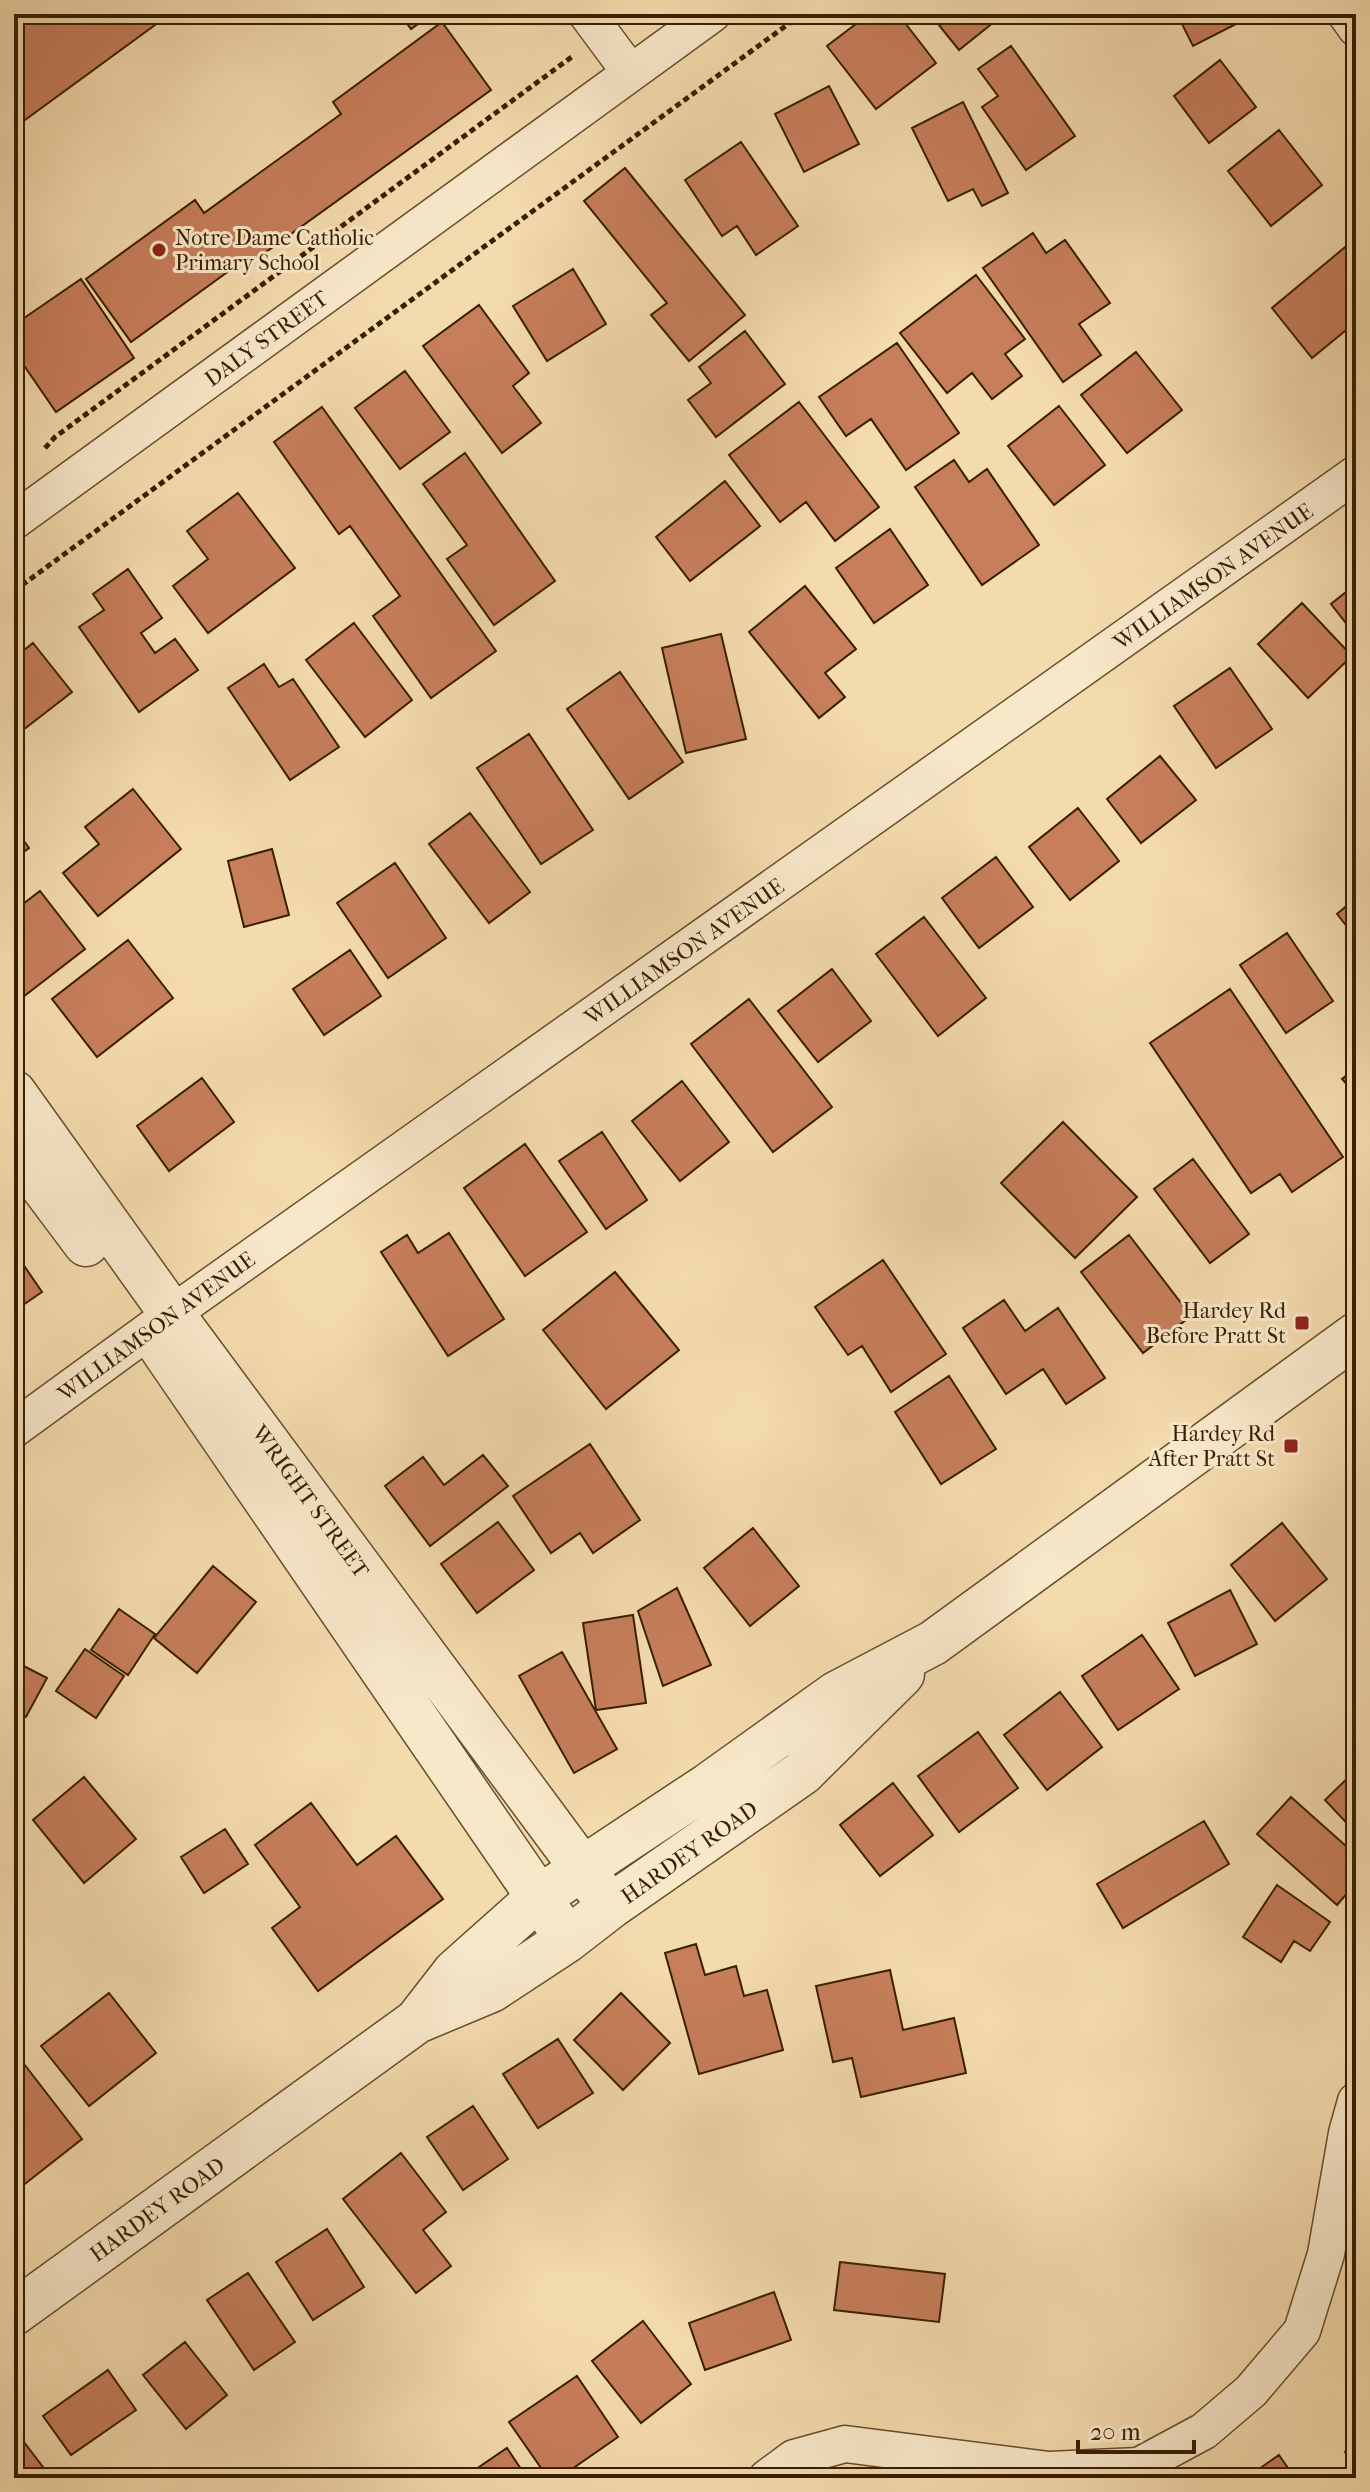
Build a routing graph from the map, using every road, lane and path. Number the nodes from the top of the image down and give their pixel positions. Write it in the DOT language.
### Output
graph roads {
  1 [pos="712,14"];
  2 [pos="802,14"];
  3 [pos="1346,14"];
  4 [pos="596,25"];
  5 [pos="1356,28"];
  6 [pos="630,72"];
  7 [pos="45,449"];
  8 [pos="1356,474"];
  9 [pos="14,521"];
  10 [pos="14,591"];
  11 [pos="14,1093"];
  12 [pos="14,1148"];
  13 [pos="161,1322"];
  14 [pos="1356,1335"];
  15 [pos="14,1429"];
  16 [pos="933,1643"];
  17 [pos="583,1868"];
  18 [pos="538,1898"];
  19 [pos="611,1906"];
  20 [pos="567,1940"];
  21 [pos="417,2021"];
  22 [pos="1356,2101"];
  23 [pos="14,2313"];
  24 [pos="767,2478"];
  1 -- 6 [label="street, DALY STREET"];
  2 -- 10 [label="path"];
  3 -- 5 [label="street"];
  4 -- 6 [label="street"];
  4 -- 7 [label="path"];
  6 -- 9 [label="street, DALY STREET"];
  8 -- 13 [label="street, WILLIAMSON AVENUE"];
  11 -- 13 [label="street, WRIGHT STREET"];
  12 -- 13 [label="street, WRIGHT STREET"];
  13 -- 15 [label="street, WILLIAMSON AVENUE"];
  13 -- 17 [label="street, WRIGHT STREET"];
  13 -- 18 [label="street, WRIGHT STREET"];
  14 -- 16 [label="street, HARDEY ROAD"];
  16 -- 17 [label="street, HARDEY ROAD"];
  16 -- 19 [label="street, HARDEY ROAD"];
  17 -- 18 [label="street, HARDEY ROAD"];
  17 -- 19 [label="street, WRIGHT STREET"];
  18 -- 20 [label="street, WRIGHT STREET"];
  18 -- 21 [label="street, HARDEY ROAD"];
  19 -- 20 [label="street, HARDEY ROAD"];
  20 -- 21 [label="street, HARDEY ROAD"];
  21 -- 23 [label="street, HARDEY ROAD"];
  22 -- 24 [label="street"];
}
